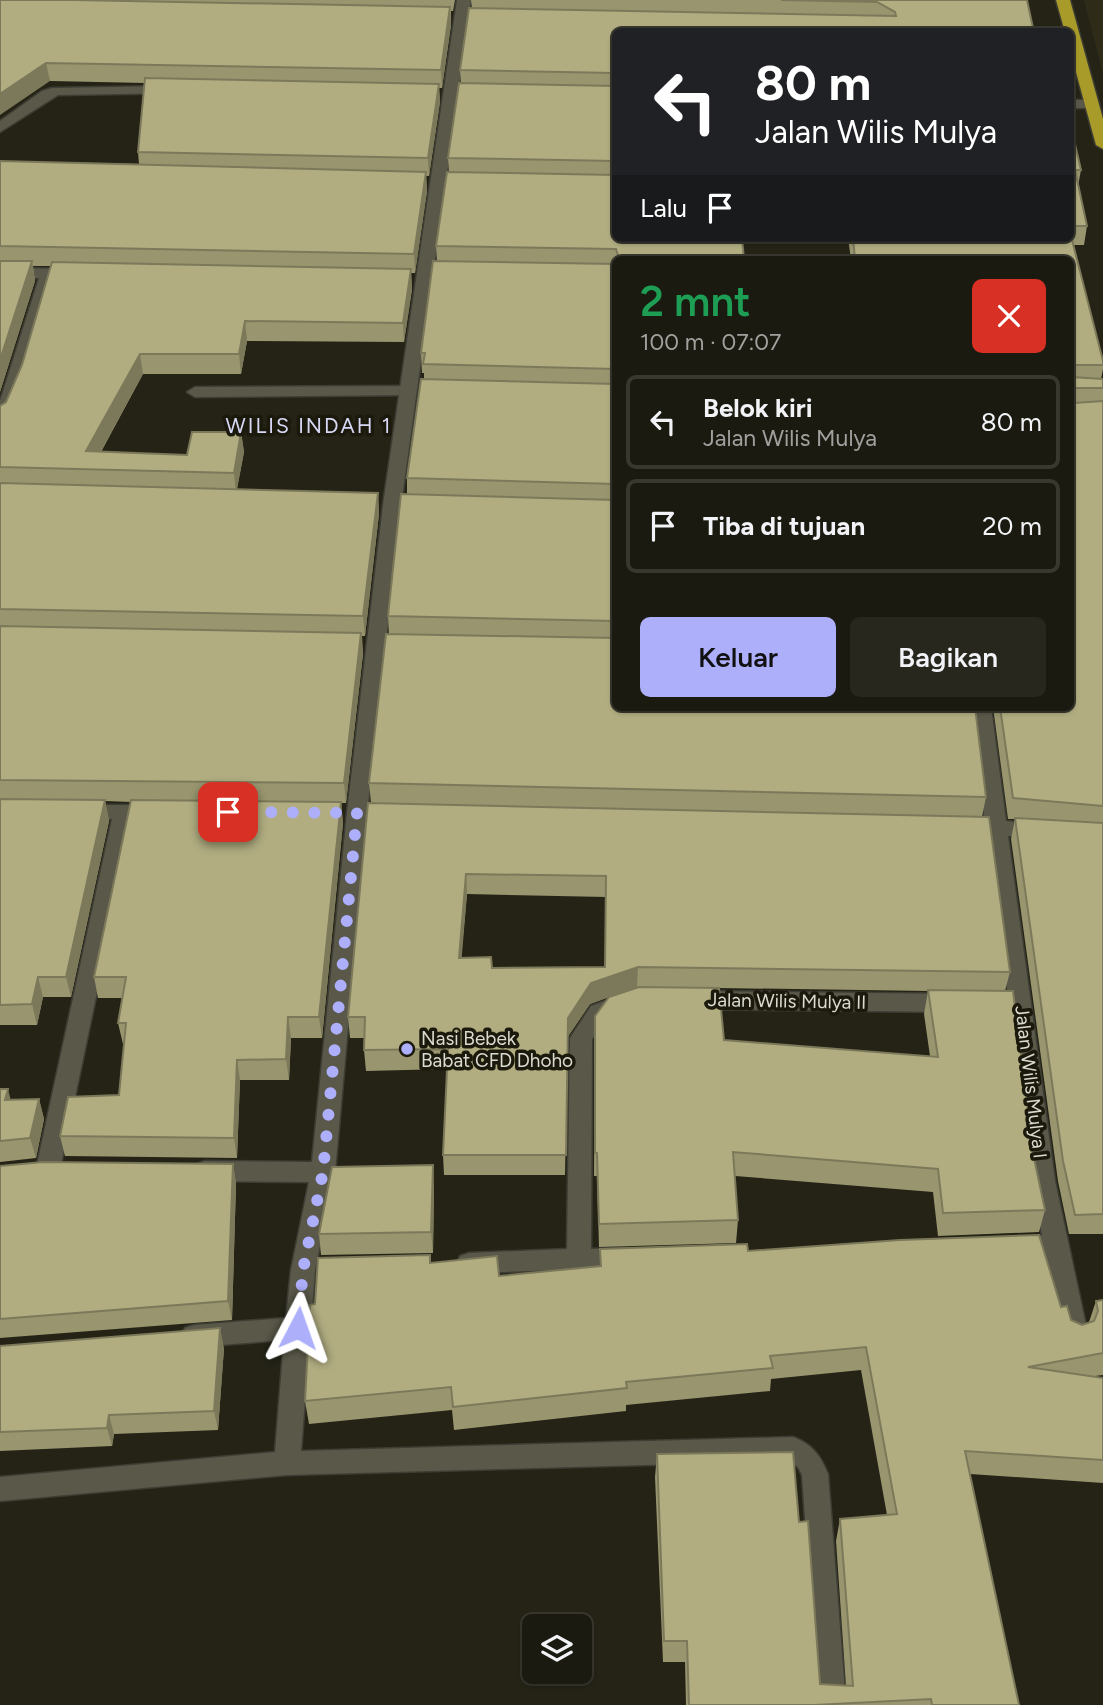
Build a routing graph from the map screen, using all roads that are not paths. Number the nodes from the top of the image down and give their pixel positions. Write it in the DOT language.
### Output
graph roads {
  1 [pos="464,0"];
  2 [pos="1063,0"];
  3 [pos="1071,28"];
  4 [pos="1074,39"];
  5 [pos="194,91"];
  6 [pos="1074,104"];
  7 [pos="1092,104"];
  8 [pos="0,128"];
  9 [pos="1103,145"];
  10 [pos="0,273"];
  11 [pos="48,274"];
  12 [pos="90,274"];
  13 [pos="415,391"];
  14 [pos="195,392"];
  15 [pos="0,422"];
  16 [pos="386,505"];
  17 [pos="416,506"];
  18 [pos="354,645"];
  19 [pos="376,646"];
  20 [pos="399,646"];
  21 [pos="981,711"];
  22 [pos="55,811"];
  23 [pos="124,812"];
  24 [pos="179,812"];
  25 [pos="330,813"];
  26 [pos="357,813"];
  27 [pos="384,813"];
  28 [pos="941,827"];
  29 [pos="995,828"];
  30 [pos="1062,831"];
  31 [pos="637,999"];
  32 [pos="665,999"];
  33 [pos="1021,1004"];
  34 [pos="75,1170"];
  35 [pos="185,1171"];
  36 [pos="323,1172"];
  37 [pos="1056,1245"];
  38 [pos="988,1247"];
  39 [pos="647,1257"];
  40 [pos="579,1259"];
  41 [pos="441,1264"];
  42 [pos="330,1269"];
  43 [pos="303,1270"];
  44 [pos="298,1328"];
  45 [pos="1075,1335"];
  46 [pos="176,1338"];
  47 [pos="287,1463"];
  48 [pos="0,1489"];
  49 [pos="832,1705"];
  1 -- 13 [label="street"];
  2 -- 3 [label="highway"];
  4 -- 7 [label="highway"];
  5 -- 8 [label="street"];
  6 -- 7 [label="street"];
  7 -- 9 [label="highway"];
  10 -- 11 [label="street"];
  11 -- 12 [label="street"];
  11 -- 15 [label="street"];
  13 -- 14 [label="street"];
  13 -- 16 [label="street"];
  16 -- 17 [label="street"];
  16 -- 19 [label="street"];
  18 -- 19 [label="street"];
  19 -- 20 [label="street"];
  19 -- 26 [label="street"];
  21 -- 29 [label="street, Jalan Wilis Mulya I"];
  22 -- 23 [label="street"];
  23 -- 24 [label="street"];
  23 -- 34 [label="street"];
  25 -- 26 [label="street"];
  26 -- 27 [label="street"];
  26 -- 36 [label="street"];
  28 -- 29 [label="street"];
  29 -- 30 [label="street"];
  29 -- 33 [label="street, Jalan Wilis Mulya I"];
  31 -- 40 [label="street"];
  32 -- 33 [label="street, Jalan Wilis Mulya II"];
  33 -- 37 [label="street, Jalan Wilis Mulya I"];
  35 -- 36 [label="street"];
  36 -- 43 [label="street"];
  37 -- 38 [label="street"];
  37 -- 45 [label="street, Jalan Wilis Mulya I"];
  39 -- 40 [label="street"];
  40 -- 41 [label="street"];
  42 -- 43 [label="street"];
  43 -- 44 [label="street"];
  44 -- 46 [label="street"];
  44 -- 47 [label="street"];
  47 -- 48 [label="street"];
  47 -- 49 [label="street"];
}
